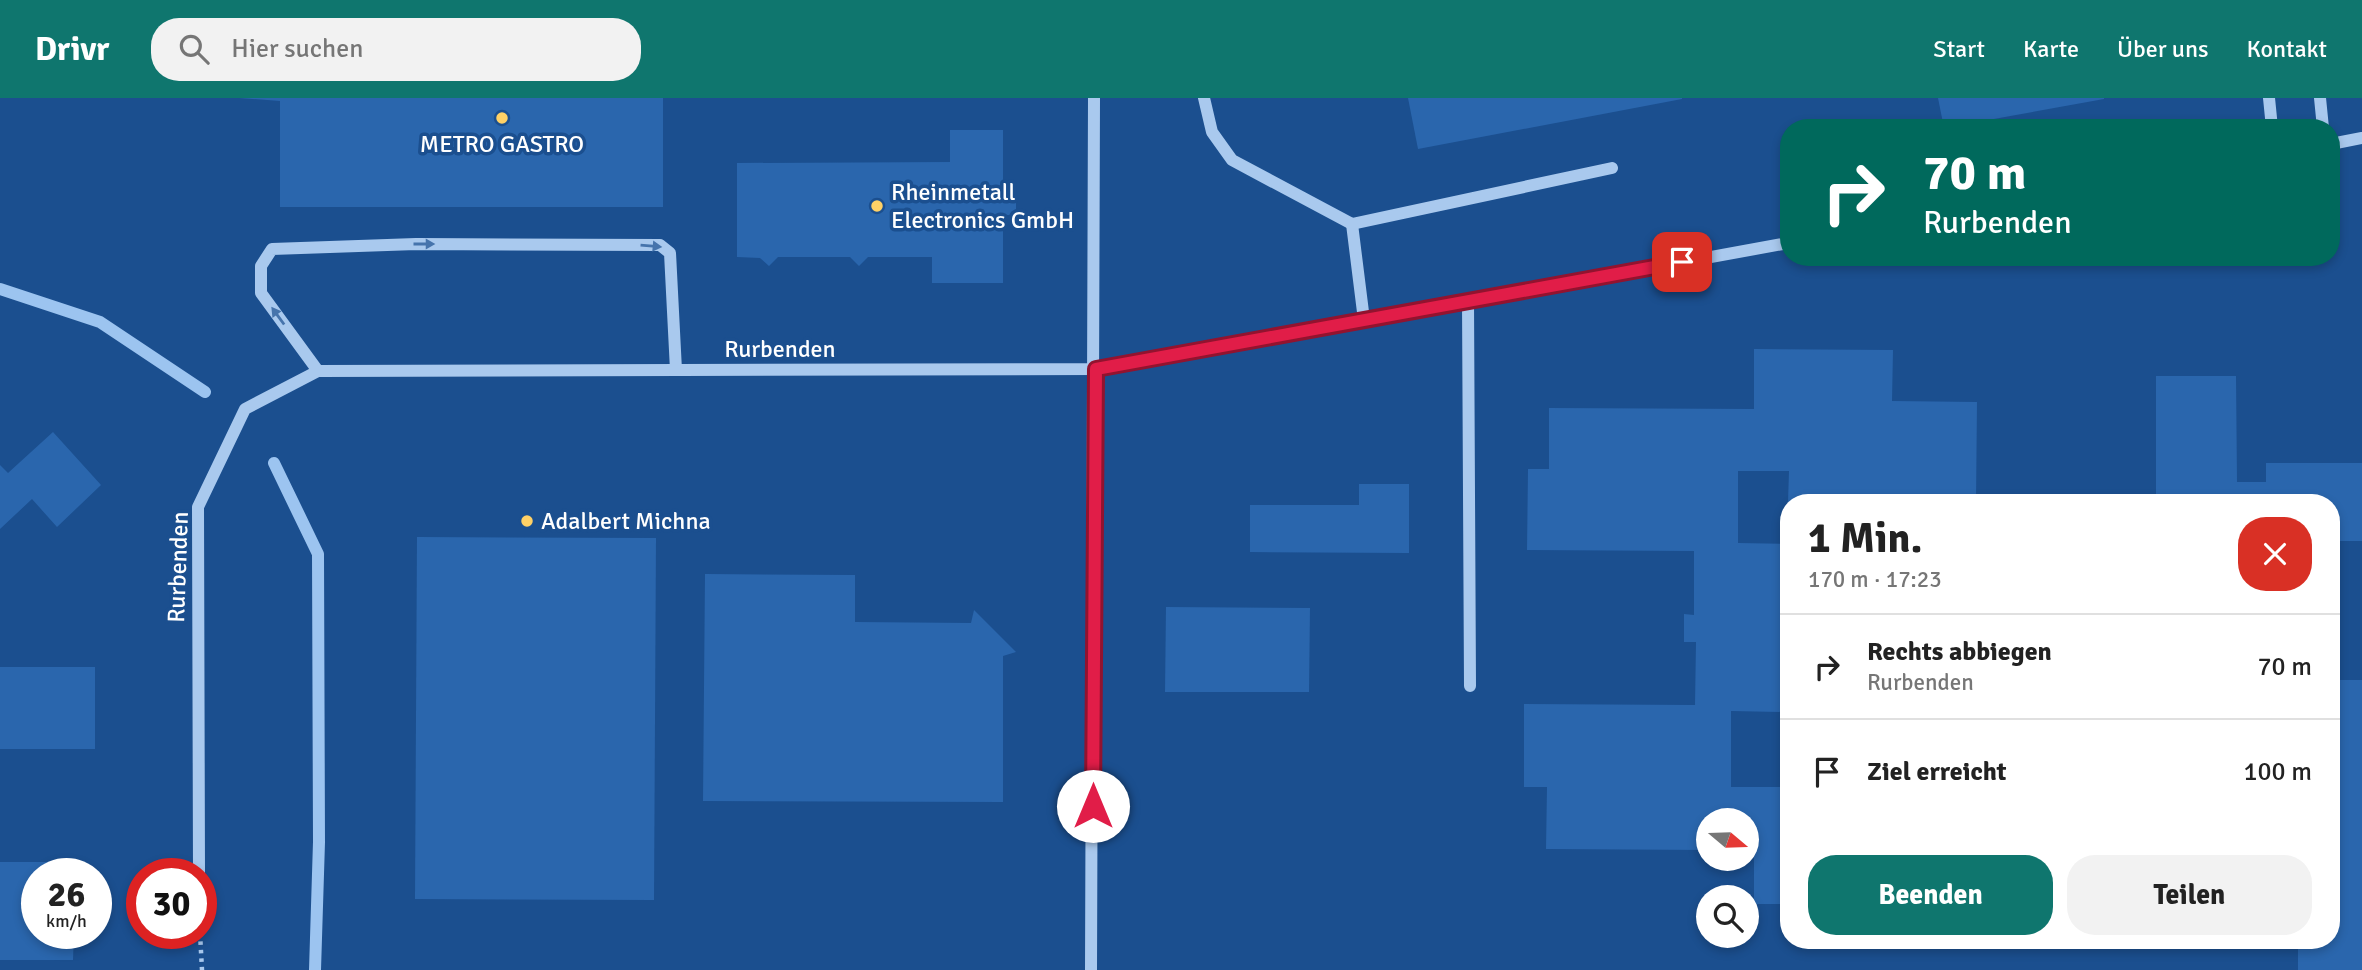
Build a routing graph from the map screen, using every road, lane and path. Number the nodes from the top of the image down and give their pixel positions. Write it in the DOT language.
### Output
graph roads {
  1 [pos="1094,98"];
  2 [pos="1204,98"];
  3 [pos="2269,98"];
  4 [pos="2320,98"];
  5 [pos="2271,119"];
  6 [pos="2322,119"];
  7 [pos="2362,138"];
  8 [pos="2340,142"];
  9 [pos="1612,168"];
  10 [pos="1352,224"];
  11 [pos="1780,244"];
  12 [pos="1468,301"];
  13 [pos="1364,320"];
  14 [pos="1096,369"];
  15 [pos="676,370"];
  16 [pos="318,372"];
  17 [pos="1470,686"];
  18 [pos="199,858"];
  19 [pos="201,949"];
  20 [pos="202,970"];
  21 [pos="1091,970"];
  1 -- 14 [label="street"];
  2 -- 10 [label="street"];
  3 -- 5 [label="street"];
  4 -- 6 [label="street"];
  7 -- 8 [label="street"];
  9 -- 10 [label="street"];
  10 -- 13 [label="street"];
  11 -- 12 [label="street, Rurbenden"];
  12 -- 13 [label="street, Rurbenden"];
  12 -- 17 [label="street"];
  13 -- 14 [label="street, Rurbenden"];
  14 -- 15 [label="street, Rurbenden"];
  14 -- 21 [label="street"];
  15 -- 16 [label="street, Rurbenden"];
  16 -- 15 [label="street, one-way"];
  16 -- 18 [label="street, Rurbenden"];
  19 -- 20 [label="path"];
}
